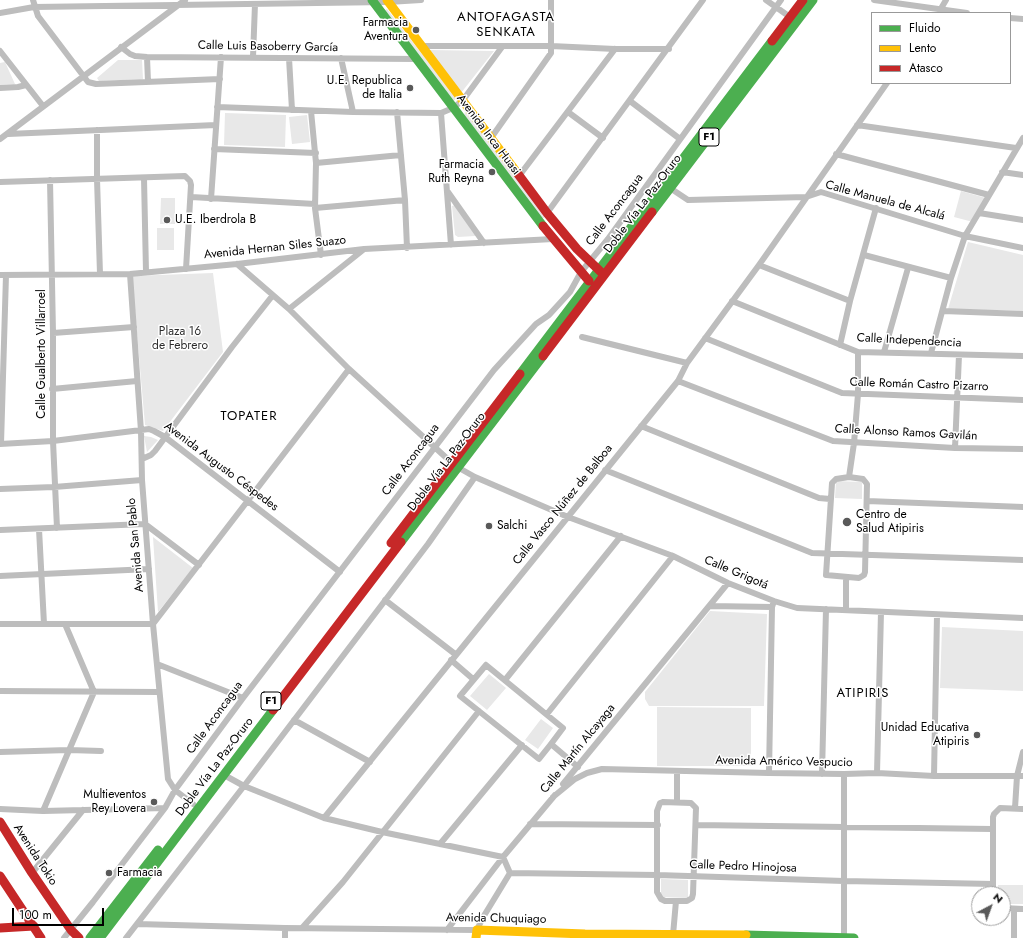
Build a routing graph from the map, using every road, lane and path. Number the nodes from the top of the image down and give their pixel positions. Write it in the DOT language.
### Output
graph roads {
  1 [pos="174,0"];
  2 [pos="185,0"];
  3 [pos="421,0"];
  4 [pos="551,0"];
  5 [pos="703,0"];
  6 [pos="766,0"];
  7 [pos="781,0"];
  8 [pos="803,0"];
  9 [pos="813,0"];
  10 [pos="874,0"];
  11 [pos="946,0"];
  12 [pos="373,1"];
  13 [pos="387,1"];
  14 [pos="34,3"];
  15 [pos="110,3"];
  16 [pos="147,3"];
  17 [pos="255,4"];
  18 [pos="178,5"];
  19 [pos="776,7"];
  20 [pos="939,11"];
  21 [pos="954,12"];
  22 [pos="0,13"];
  23 [pos="790,18"];
  24 [pos="1011,18"];
  25 [pos="1023,19"];
  26 [pos="421,46"];
  27 [pos="551,46"];
  28 [pos="121,47"];
  29 [pos="502,47"];
  30 [pos="616,49"];
  31 [pos="668,49"];
  32 [pos="0,51"];
  33 [pos="147,57"];
  34 [pos="221,57"];
  35 [pos="252,57"];
  36 [pos="289,58"];
  37 [pos="341,58"];
  38 [pos="2,59"];
  39 [pos="417,59"];
  40 [pos="84,76"];
  41 [pos="220,79"];
  42 [pos="148,82"];
  43 [pos="886,84"];
  44 [pos="26,85"];
  45 [pos="0,88"];
  46 [pos="463,100"];
  47 [pos="630,101"];
  48 [pos="43,106"];
  49 [pos="218,107"];
  50 [pos="453,108"];
  51 [pos="292,110"];
  52 [pos="311,111"];
  53 [pos="353,112"];
  54 [pos="397,112"];
  55 [pos="568,112"];
  56 [pos="442,113"];
  57 [pos="216,125"];
  58 [pos="857,125"];
  59 [pos="97,130"];
  60 [pos="0,134"];
  61 [pos="7,134"];
  62 [pos="490,138"];
  63 [pos="603,138"];
  64 [pos="1023,138"];
  65 [pos="0,139"];
  66 [pos="680,139"];
  67 [pos="1016,148"];
  68 [pos="214,149"];
  69 [pos="316,153"];
  70 [pos="836,154"];
  71 [pos="401,156"];
  72 [pos="316,163"];
  73 [pos="1002,172"];
  74 [pos="1023,175"];
  75 [pos="520,176"];
  76 [pos="144,178"];
  77 [pos="97,179"];
  78 [pos="50,180"];
  79 [pos="0,182"];
  80 [pos="670,188"];
  81 [pos="447,190"];
  82 [pos="989,195"];
  83 [pos="191,197"];
  84 [pos="806,197"];
  85 [pos="211,199"];
  86 [pos="405,200"];
  87 [pos="315,206"];
  88 [pos="876,208"];
  89 [pos="979,213"];
  90 [pos="549,216"];
  91 [pos="1023,220"];
  92 [pos="543,226"];
  93 [pos="966,236"];
  94 [pos="553,239"];
  95 [pos="484,243"];
  96 [pos="451,245"];
  97 [pos="407,248"];
  98 [pos="1023,248"];
  99 [pos="364,249"];
  100 [pos="321,255"];
  101 [pos="864,255"];
  102 [pos="589,261"];
  103 [pos="237,264"];
  104 [pos="759,265"];
  105 [pos="908,268"];
  106 [pos="186,269"];
  107 [pos="146,272"];
  108 [pos="580,272"];
  109 [pos="601,272"];
  110 [pos="100,274"];
  111 [pos="130,274"];
  112 [pos="3,275"];
  113 [pos="52,275"];
  114 [pos="951,278"];
  115 [pos="589,281"];
  116 [pos="273,295"];
  117 [pos="732,301"];
  118 [pos="850,301"];
  119 [pos="289,309"];
  120 [pos="943,311"];
  121 [pos="1023,314"];
  122 [pos="134,327"];
  123 [pos="53,334"];
  124 [pos="582,337"];
  125 [pos="705,338"];
  126 [pos="840,345"];
  127 [pos="858,352"];
  128 [pos="884,352"];
  129 [pos="931,353"];
  130 [pos="959,355"];
  131 [pos="1023,356"];
  132 [pos="687,363"];
  133 [pos="349,369"];
  134 [pos="137,381"];
  135 [pos="678,381"];
  136 [pos="52,389"];
  137 [pos="858,394"];
  138 [pos="958,398"];
  139 [pos="1023,400"];
  140 [pos="641,426"];
  141 [pos="141,431"];
  142 [pos="165,438"];
  143 [pos="53,441"];
  144 [pos="854,443"];
  145 [pos="0,444"];
  146 [pos="434,448"];
  147 [pos="955,448"];
  148 [pos="1023,449"];
  149 [pos="142,459"];
  150 [pos="455,465"];
  151 [pos="606,470"];
  152 [pos="475,477"];
  153 [pos="849,478"];
  154 [pos="142,480"];
  155 [pos="54,487"];
  156 [pos="0,489"];
  157 [pos="830,499"];
  158 [pos="867,501"];
  159 [pos="248,502"];
  160 [pos="1023,507"];
  161 [pos="568,517"];
  162 [pos="145,524"];
  163 [pos="57,528"];
  164 [pos="39,529"];
  165 [pos="0,530"];
  166 [pos="621,536"];
  167 [pos="827,553"];
  168 [pos="866,554"];
  169 [pos="673,556"];
  170 [pos="1023,560"];
  171 [pos="199,565"];
  172 [pos="149,569"];
  173 [pos="340,572"];
  174 [pos="41,574"];
  175 [pos="0,576"];
  176 [pos="846,577"];
  177 [pos="728,583"];
  178 [pos="385,600"];
  179 [pos="774,601"];
  180 [pos="710,606"];
  181 [pos="772,607"];
  182 [pos="826,610"];
  183 [pos="846,610"];
  184 [pos="881,612"];
  185 [pos="937,615"];
  186 [pos="1023,618"];
  187 [pos="0,624"];
  188 [pos="44,624"];
  189 [pos="65,624"];
  190 [pos="153,624"];
  191 [pos="453,657"];
  192 [pos="157,664"];
  193 [pos="473,679"];
  194 [pos="505,680"];
  195 [pos="0,691"];
  196 [pos="94,692"];
  197 [pos="159,692"];
  198 [pos="243,698"];
  199 [pos="479,711"];
  200 [pos="547,714"];
  201 [pos="294,720"];
  202 [pos="551,744"];
  203 [pos="522,745"];
  204 [pos="69,750"];
  205 [pos="101,751"];
  206 [pos="0,752"];
  207 [pos="1023,752"];
  208 [pos="370,762"];
  209 [pos="578,767"];
  210 [pos="677,771"];
  211 [pos="769,773"];
  212 [pos="877,773"];
  213 [pos="822,774"];
  214 [pos="844,774"];
  215 [pos="224,775"];
  216 [pos="934,776"];
  217 [pos="1020,776"];
  218 [pos="244,786"];
  219 [pos="175,790"];
  220 [pos="553,797"];
  221 [pos="677,802"];
  222 [pos="193,804"];
  223 [pos="165,808"];
  224 [pos="1015,808"];
  225 [pos="0,809"];
  226 [pos="1023,809"];
  227 [pos="83,810"];
  228 [pos="43,811"];
  229 [pos="324,818"];
  230 [pos="0,822"];
  231 [pos="530,824"];
  232 [pos="658,825"];
  233 [pos="696,825"];
  234 [pos="844,828"];
  235 [pos="992,829"];
  236 [pos="382,832"];
  237 [pos="440,844"];
  238 [pos="503,857"];
  239 [pos="32,873"];
  240 [pos="510,873"];
  241 [pos="657,875"];
  242 [pos="0,876"];
  243 [pos="694,876"];
  244 [pos="844,881"];
  245 [pos="992,884"];
  246 [pos="676,901"];
  247 [pos="1011,909"];
  248 [pos="1014,909"];
  249 [pos="1023,909"];
  250 [pos="137,924"];
  251 [pos="34,926"];
  252 [pos="0,928"];
  253 [pos="285,928"];
  254 [pos="302,928"];
  255 [pos="71,930"];
  256 [pos="446,930"];
  257 [pos="476,934"];
  258 [pos="497,934"];
  259 [pos="541,935"];
  260 [pos="674,935"];
  261 [pos="585,936"];
  262 [pos="628,936"];
  263 [pos="699,936"];
  264 [pos="743,937"];
  265 [pos="786,937"];
  266 [pos="41,938"];
  267 [pos="64,938"];
  268 [pos="79,938"];
  269 [pos="90,938"];
  270 [pos="100,938"];
  271 [pos="126,938"];
  272 [pos="285,938"];
  273 [pos="831,938"];
  274 [pos="844,938"];
  275 [pos="854,938"];
  276 [pos="1014,938"];
  1 -- 18 [label="street"];
  2 -- 18 [label="street"];
  3 -- 13 [label="street"];
  4 -- 27 [label="street"];
  5 -- 31 [label="street"];
  6 -- 19 [label="street"];
  7 -- 19 [label="street, Calle Aconcagua"];
  8 -- 23 [label="main road, Doble Vía La Paz-Oruro / F1"];
  9 -- 80 [label="main road, Doble Vía La Paz-Oruro / F1"];
  10 -- 20 [label="street"];
  11 -- 20 [label="street"];
  12 -- 13 [label="street"];
  12 -- 17 [label="street"];
  12 -- 39 [label="main road, Avenida Inca Huasi"];
  13 -- 26 [label="main road, Avenida Inca Huasi"];
  14 -- 15 [label="street"];
  14 -- 22 [label="street"];
  14 -- 40 [label="street"];
  15 -- 16 [label="street"];
  16 -- 18 [label="street"];
  17 -- 18 [label="street"];
  17 -- 35 [label="street"];
  18 -- 28 [label="street"];
  19 -- 23 [label="street"];
  19 -- 66 [label="street, Calle Aconcagua"];
  20 -- 21 [label="street"];
  23 -- 109 [label="main road, Doble Vía La Paz-Oruro / F1"];
  24 -- 25 [label="street"];
  26 -- 29 [label="street"];
  26 -- 46 [label="main road, Avenida Inca Huasi"];
  27 -- 29 [label="street"];
  27 -- 30 [label="street"];
  27 -- 62 [label="street"];
  28 -- 33 [label="street, Calle Luis Basoberry García"];
  28 -- 40 [label="street"];
  29 -- 46 [label="street"];
  30 -- 31 [label="street"];
  30 -- 55 [label="street"];
  31 -- 47 [label="street"];
  32 -- 38 [label="street"];
  33 -- 34 [label="street, Calle Luis Basoberry García"];
  33 -- 42 [label="street"];
  34 -- 35 [label="street, Calle Luis Basoberry García"];
  34 -- 41 [label="street"];
  35 -- 36 [label="street, Calle Luis Basoberry García"];
  36 -- 37 [label="street, Calle Luis Basoberry García"];
  36 -- 51 [label="street"];
  37 -- 39 [label="street, Calle Luis Basoberry García"];
  37 -- 53 [label="street"];
  38 -- 44 [label="street"];
  39 -- 50 [label="main road, Avenida Inca Huasi"];
  40 -- 42 [label="street"];
  40 -- 48 [label="street"];
  41 -- 42 [label="street"];
  41 -- 49 [label="street"];
  43 -- 58 [label="street, Calle Vasco Núñez de Balboa"];
  44 -- 45 [label="street"];
  44 -- 48 [label="street"];
  46 -- 50 [label="street"];
  46 -- 62 [label="main road, Avenida Inca Huasi"];
  47 -- 63 [label="street"];
  47 -- 66 [label="street"];
  48 -- 61 [label="street"];
  49 -- 51 [label="street"];
  49 -- 57 [label="street"];
  50 -- 56 [label="street"];
  50 -- 92 [label="main road, Avenida Inca Huasi"];
  51 -- 52 [label="street"];
  52 -- 53 [label="street"];
  52 -- 69 [label="street"];
  53 -- 54 [label="street"];
  54 -- 56 [label="street"];
  54 -- 71 [label="street"];
  55 -- 63 [label="street"];
  55 -- 75 [label="street"];
  56 -- 81 [label="street"];
  57 -- 59 [label="street"];
  57 -- 68 [label="street"];
  58 -- 67 [label="street"];
  58 -- 70 [label="street, Calle Vasco Núñez de Balboa"];
  59 -- 61 [label="street"];
  59 -- 77 [label="street"];
  60 -- 61 [label="street"];
  61 -- 65 [label="street"];
  62 -- 75 [label="main road, Avenida Inca Huasi"];
  63 -- 90 [label="street"];
  64 -- 67 [label="street"];
  66 -- 102 [label="street, Calle Aconcagua"];
  67 -- 73 [label="street"];
  68 -- 69 [label="street"];
  68 -- 85 [label="street"];
  69 -- 72 [label="street"];
  70 -- 82 [label="street"];
  70 -- 84 [label="street, Calle Vasco Núñez de Balboa"];
  71 -- 72 [label="street"];
  71 -- 86 [label="street"];
  72 -- 87 [label="street"];
  73 -- 74 [label="street"];
  73 -- 82 [label="street"];
  75 -- 90 [label="main road, Avenida Inca Huasi"];
  76 -- 77 [label="street"];
  76 -- 83 [label="street"];
  76 -- 107 [label="street"];
  77 -- 78 [label="street"];
  77 -- 110 [label="street"];
  78 -- 79 [label="street"];
  78 -- 113 [label="street, Calle Gualberto Villarroel"];
  80 -- 84 [label="street, Calle Manuela de Alcalá"];
  80 -- 109 [label="main road, Doble Vía La Paz-Oruro / F1"];
  81 -- 95 [label="street"];
  81 -- 96 [label="street"];
  82 -- 89 [label="street"];
  83 -- 85 [label="street"];
  83 -- 106 [label="street"];
  84 -- 88 [label="street, Calle Manuela de Alcalá"];
  84 -- 104 [label="street, Calle Vasco Núñez de Balboa"];
  85 -- 87 [label="street"];
  86 -- 87 [label="street"];
  86 -- 97 [label="street"];
  87 -- 100 [label="street"];
  88 -- 93 [label="street, Calle Manuela de Alcalá"];
  88 -- 101 [label="street"];
  89 -- 91 [label="street"];
  89 -- 93 [label="street"];
  90 -- 92 [label="main road"];
  90 -- 102 [label="main road, Avenida Inca Huasi"];
  92 -- 94 [label="main road, Avenida Inca Huasi"];
  93 -- 98 [label="street, Calle Manuela de Alcalá"];
  93 -- 114 [label="street"];
  94 -- 95 [label="street, Avenida Hernan Siles Suazo"];
  94 -- 108 [label="main road, Avenida Inca Huasi"];
  95 -- 96 [label="street, Avenida Hernan Siles Suazo"];
  96 -- 97 [label="street, Avenida Hernan Siles Suazo"];
  97 -- 99 [label="street, Avenida Hernan Siles Suazo"];
  99 -- 100 [label="street, Avenida Hernan Siles Suazo"];
  99 -- 119 [label="street"];
  100 -- 103 [label="street, Avenida Hernan Siles Suazo"];
  101 -- 105 [label="street"];
  101 -- 118 [label="street"];
  102 -- 108 [label="street, Calle Aconcagua"];
  102 -- 109 [label="main road, Avenida Inca Huasi"];
  103 -- 106 [label="street, Avenida Hernan Siles Suazo"];
  103 -- 116 [label="street, Calle Grigotá"];
  104 -- 117 [label="street, Calle Vasco Núñez de Balboa"];
  104 -- 118 [label="street"];
  105 -- 114 [label="street"];
  105 -- 128 [label="street"];
  106 -- 107 [label="street, Avenida Hernan Siles Suazo"];
  107 -- 111 [label="street, Avenida Hernan Siles Suazo"];
  108 -- 115 [label="main road, Avenida Inca Huasi"];
  108 -- 146 [label="street, Calle Aconcagua"];
  109 -- 115 [label="main road, Doble Vía La Paz-Oruro / F1"];
  109 -- 150 [label="main road, Doble Vía La Paz-Oruro / F1"];
  110 -- 111 [label="street, Avenida Hernan Siles Suazo"];
  110 -- 113 [label="street, Avenida Hernan Siles Suazo"];
  111 -- 122 [label="street, Avenida San Pablo"];
  112 -- 113 [label="street, Avenida Hernan Siles Suazo"];
  112 -- 145 [label="street"];
  113 -- 123 [label="street, Calle Gualberto Villarroel"];
  114 -- 120 [label="street"];
  115 -- 150 [label="main road, Doble Vía La Paz-Oruro / F1"];
  116 -- 119 [label="street, Calle Grigotá"];
  116 -- 142 [label="street"];
  117 -- 125 [label="street, Calle Vasco Núñez de Balboa"];
  117 -- 126 [label="street, Calle Independencia"];
  118 -- 126 [label="street"];
  119 -- 133 [label="street, Calle Grigotá"];
  120 -- 121 [label="street"];
  120 -- 129 [label="street"];
  122 -- 123 [label="street"];
  122 -- 134 [label="street, Avenida San Pablo"];
  123 -- 136 [label="street, Calle Gualberto Villarroel"];
  124 -- 132 [label="street"];
  125 -- 132 [label="street, Calle Vasco Núñez de Balboa"];
  125 -- 137 [label="street, Calle Román Castro Pizarro"];
  126 -- 127 [label="street, Calle Independencia"];
  127 -- 128 [label="street, Calle Independencia"];
  127 -- 137 [label="street"];
  128 -- 129 [label="street, Calle Independencia"];
  129 -- 130 [label="street, Calle Independencia"];
  130 -- 131 [label="street, Calle Independencia"];
  130 -- 138 [label="street"];
  132 -- 135 [label="street, Calle Vasco Núñez de Balboa"];
  133 -- 146 [label="street, Calle Grigotá"];
  133 -- 159 [label="street"];
  134 -- 136 [label="street"];
  134 -- 141 [label="street, Avenida San Pablo"];
  135 -- 140 [label="street, Calle Vasco Núñez de Balboa"];
  135 -- 144 [label="street, Calle Alonso Ramos Gavilán"];
  136 -- 143 [label="street, Calle Gualberto Villarroel"];
  137 -- 138 [label="street, Calle Román Castro Pizarro"];
  137 -- 144 [label="street"];
  138 -- 139 [label="street, Calle Román Castro Pizarro"];
  138 -- 147 [label="street"];
  140 -- 151 [label="street, Calle Vasco Núñez de Balboa"];
  140 -- 157 [label="street"];
  141 -- 142 [label="street, Avenida Augusto Céspedes"];
  141 -- 143 [label="street, Avenida Augusto Céspedes"];
  141 -- 149 [label="street, Avenida San Pablo"];
  142 -- 149 [label="street"];
  142 -- 159 [label="street, Avenida Augusto Céspedes"];
  143 -- 145 [label="street, Avenida Augusto Céspedes"];
  143 -- 155 [label="street, Calle Gualberto Villarroel"];
  144 -- 147 [label="street, Calle Alonso Ramos Gavilán"];
  144 -- 153 [label="street"];
  146 -- 150 [label="street, Calle Grigotá"];
  146 -- 173 [label="street, Calle Aconcagua"];
  147 -- 148 [label="street, Calle Alonso Ramos Gavilán"];
  149 -- 154 [label="street, Avenida San Pablo"];
  150 -- 152 [label="street, Calle Grigotá"];
  150 -- 215 [label="main road, Doble Vía La Paz-Oruro / F1"];
  150 -- 222 [label="main road, Doble Vía La Paz-Oruro / F1"];
  151 -- 161 [label="street, Calle Vasco Núñez de Balboa"];
  151 -- 167 [label="street"];
  152 -- 161 [label="street, Calle Grigotá"];
  152 -- 178 [label="street"];
  153 -- 157 [label="street"];
  153 -- 158 [label="street"];
  154 -- 155 [label="street"];
  154 -- 162 [label="street, Avenida San Pablo"];
  155 -- 156 [label="street"];
  155 -- 163 [label="street, Calle Gualberto Villarroel"];
  157 -- 167 [label="street"];
  158 -- 160 [label="street"];
  158 -- 168 [label="street"];
  159 -- 171 [label="street"];
  159 -- 173 [label="street, Avenida Augusto Céspedes"];
  161 -- 166 [label="street, Calle Grigotá"];
  161 -- 191 [label="street, Calle Vasco Núñez de Balboa"];
  162 -- 163 [label="street"];
  162 -- 171 [label="street"];
  162 -- 172 [label="street, Avenida San Pablo"];
  163 -- 164 [label="street"];
  164 -- 165 [label="street"];
  164 -- 174 [label="street"];
  166 -- 169 [label="street, Calle Grigotá"];
  166 -- 194 [label="street"];
  167 -- 168 [label="street"];
  167 -- 176 [label="street"];
  168 -- 170 [label="street"];
  168 -- 176 [label="street"];
  169 -- 177 [label="street, Calle Grigotá"];
  169 -- 200 [label="street"];
  171 -- 190 [label="street"];
  172 -- 174 [label="street"];
  172 -- 190 [label="street, Avenida San Pablo"];
  173 -- 198 [label="street, Calle Aconcagua"];
  174 -- 175 [label="street"];
  174 -- 188 [label="street"];
  176 -- 183 [label="street"];
  177 -- 179 [label="street, Calle Grigotá"];
  177 -- 180 [label="street, Calle Martín Alcayaga"];
  178 -- 191 [label="street"];
  178 -- 201 [label="street"];
  179 -- 181 [label="street"];
  179 -- 182 [label="street, Calle Grigotá"];
  180 -- 181 [label="street"];
  180 -- 209 [label="street, Calle Martín Alcayaga"];
  181 -- 211 [label="street"];
  182 -- 183 [label="street, Calle Grigotá"];
  182 -- 213 [label="street"];
  183 -- 184 [label="street, Calle Grigotá"];
  184 -- 185 [label="street, Calle Grigotá"];
  184 -- 212 [label="street"];
  185 -- 186 [label="street, Calle Grigotá"];
  185 -- 216 [label="street"];
  187 -- 188 [label="street"];
  188 -- 189 [label="street"];
  189 -- 190 [label="street"];
  189 -- 196 [label="street"];
  190 -- 192 [label="street, Avenida San Pablo"];
  191 -- 193 [label="street"];
  191 -- 208 [label="street, Calle Vasco Núñez de Balboa"];
  192 -- 197 [label="street, Avenida San Pablo"];
  192 -- 198 [label="street"];
  193 -- 194 [label="street"];
  193 -- 199 [label="street"];
  194 -- 200 [label="street"];
  195 -- 196 [label="street"];
  196 -- 197 [label="street"];
  196 -- 204 [label="street"];
  197 -- 219 [label="street, Avenida San Pablo"];
  198 -- 219 [label="street, Calle Aconcagua"];
  199 -- 203 [label="street"];
  199 -- 236 [label="street"];
  200 -- 202 [label="street"];
  201 -- 208 [label="street"];
  201 -- 218 [label="street"];
  202 -- 203 [label="street"];
  202 -- 209 [label="street"];
  203 -- 237 [label="street"];
  204 -- 205 [label="street"];
  204 -- 206 [label="street"];
  204 -- 228 [label="street"];
  207 -- 217 [label="street"];
  208 -- 229 [label="street, Calle Vasco Núñez de Balboa"];
  209 -- 220 [label="street, Calle Martín Alcayaga"];
  210 -- 211 [label="street, Avenida Américo Vespucio"];
  210 -- 220 [label="street, Avenida Américo Vespucio"];
  210 -- 221 [label="street"];
  211 -- 213 [label="street, Avenida Américo Vespucio"];
  212 -- 214 [label="street, Avenida Américo Vespucio"];
  212 -- 216 [label="street, Avenida Américo Vespucio"];
  213 -- 214 [label="street, Avenida Américo Vespucio"];
  214 -- 234 [label="street"];
  215 -- 218 [label="street"];
  215 -- 270 [label="main road, Doble Vía La Paz-Oruro / F1"];
  216 -- 217 [label="street, Avenida Américo Vespucio"];
  217 -- 224 [label="street"];
  218 -- 229 [label="street"];
  218 -- 250 [label="street"];
  219 -- 222 [label="street, Avenida San Pablo"];
  219 -- 223 [label="street, Calle Aconcagua"];
  220 -- 231 [label="street, Calle Martín Alcayaga"];
  221 -- 232 [label="street"];
  221 -- 233 [label="street"];
  222 -- 269 [label="main road, Doble Vía La Paz-Oruro / F1"];
  223 -- 227 [label="street"];
  223 -- 255 [label="street, Calle Aconcagua"];
  224 -- 226 [label="street"];
  224 -- 235 [label="street"];
  225 -- 228 [label="street"];
  227 -- 228 [label="street"];
  227 -- 239 [label="street"];
  229 -- 236 [label="street"];
  230 -- 239 [label="main road, Avenida Tokio"];
  231 -- 232 [label="street"];
  231 -- 238 [label="street, Calle Martín Alcayaga"];
  232 -- 241 [label="street"];
  233 -- 234 [label="street"];
  233 -- 243 [label="street"];
  234 -- 235 [label="street"];
  234 -- 244 [label="street"];
  235 -- 245 [label="street"];
  236 -- 237 [label="street"];
  236 -- 254 [label="street"];
  237 -- 238 [label="street"];
  238 -- 240 [label="street"];
  238 -- 256 [label="street, Calle Martín Alcayaga"];
  239 -- 255 [label="main road, Avenida Tokio"];
  240 -- 241 [label="street, Calle Pedro Hinojosa"];
  240 -- 257 [label="street"];
  241 -- 243 [label="street, Calle Pedro Hinojosa"];
  241 -- 246 [label="street"];
  242 -- 251 [label="main road"];
  243 -- 244 [label="street, Calle Pedro Hinojosa"];
  243 -- 246 [label="street"];
  244 -- 245 [label="street, Calle Pedro Hinojosa"];
  244 -- 274 [label="street"];
  246 -- 260 [label="street"];
  247 -- 248 [label="street"];
  248 -- 249 [label="street"];
  248 -- 276 [label="street"];
  250 -- 253 [label="street, Avenida Chuquiago"];
  250 -- 271 [label="street"];
  251 -- 252 [label="main road"];
  251 -- 266 [label="main road"];
  253 -- 254 [label="street, Avenida Chuquiago"];
  253 -- 272 [label="street"];
  254 -- 256 [label="street, Avenida Chuquiago"];
  255 -- 267 [label="street, Calle Aconcagua"];
  255 -- 268 [label="main road, Avenida Tokio"];
  256 -- 257 [label="street, Avenida Chuquiago"];
  257 -- 258 [label="main road, Avenida Chuquiago"];
  258 -- 259 [label="main road, Avenida Chuquiago"];
  259 -- 261 [label="main road, Avenida Chuquiago"];
  260 -- 262 [label="main road, Avenida Chuquiago"];
  260 -- 263 [label="main road, Avenida Chuquiago"];
  261 -- 262 [label="main road, Avenida Chuquiago"];
  263 -- 264 [label="main road, Avenida Chuquiago"];
  264 -- 265 [label="main road, Avenida Chuquiago"];
  265 -- 273 [label="main road, Avenida Chuquiago"];
  273 -- 274 [label="main road, Avenida Chuquiago"];
  274 -- 275 [label="main road, Avenida Chuquiago"];
}
